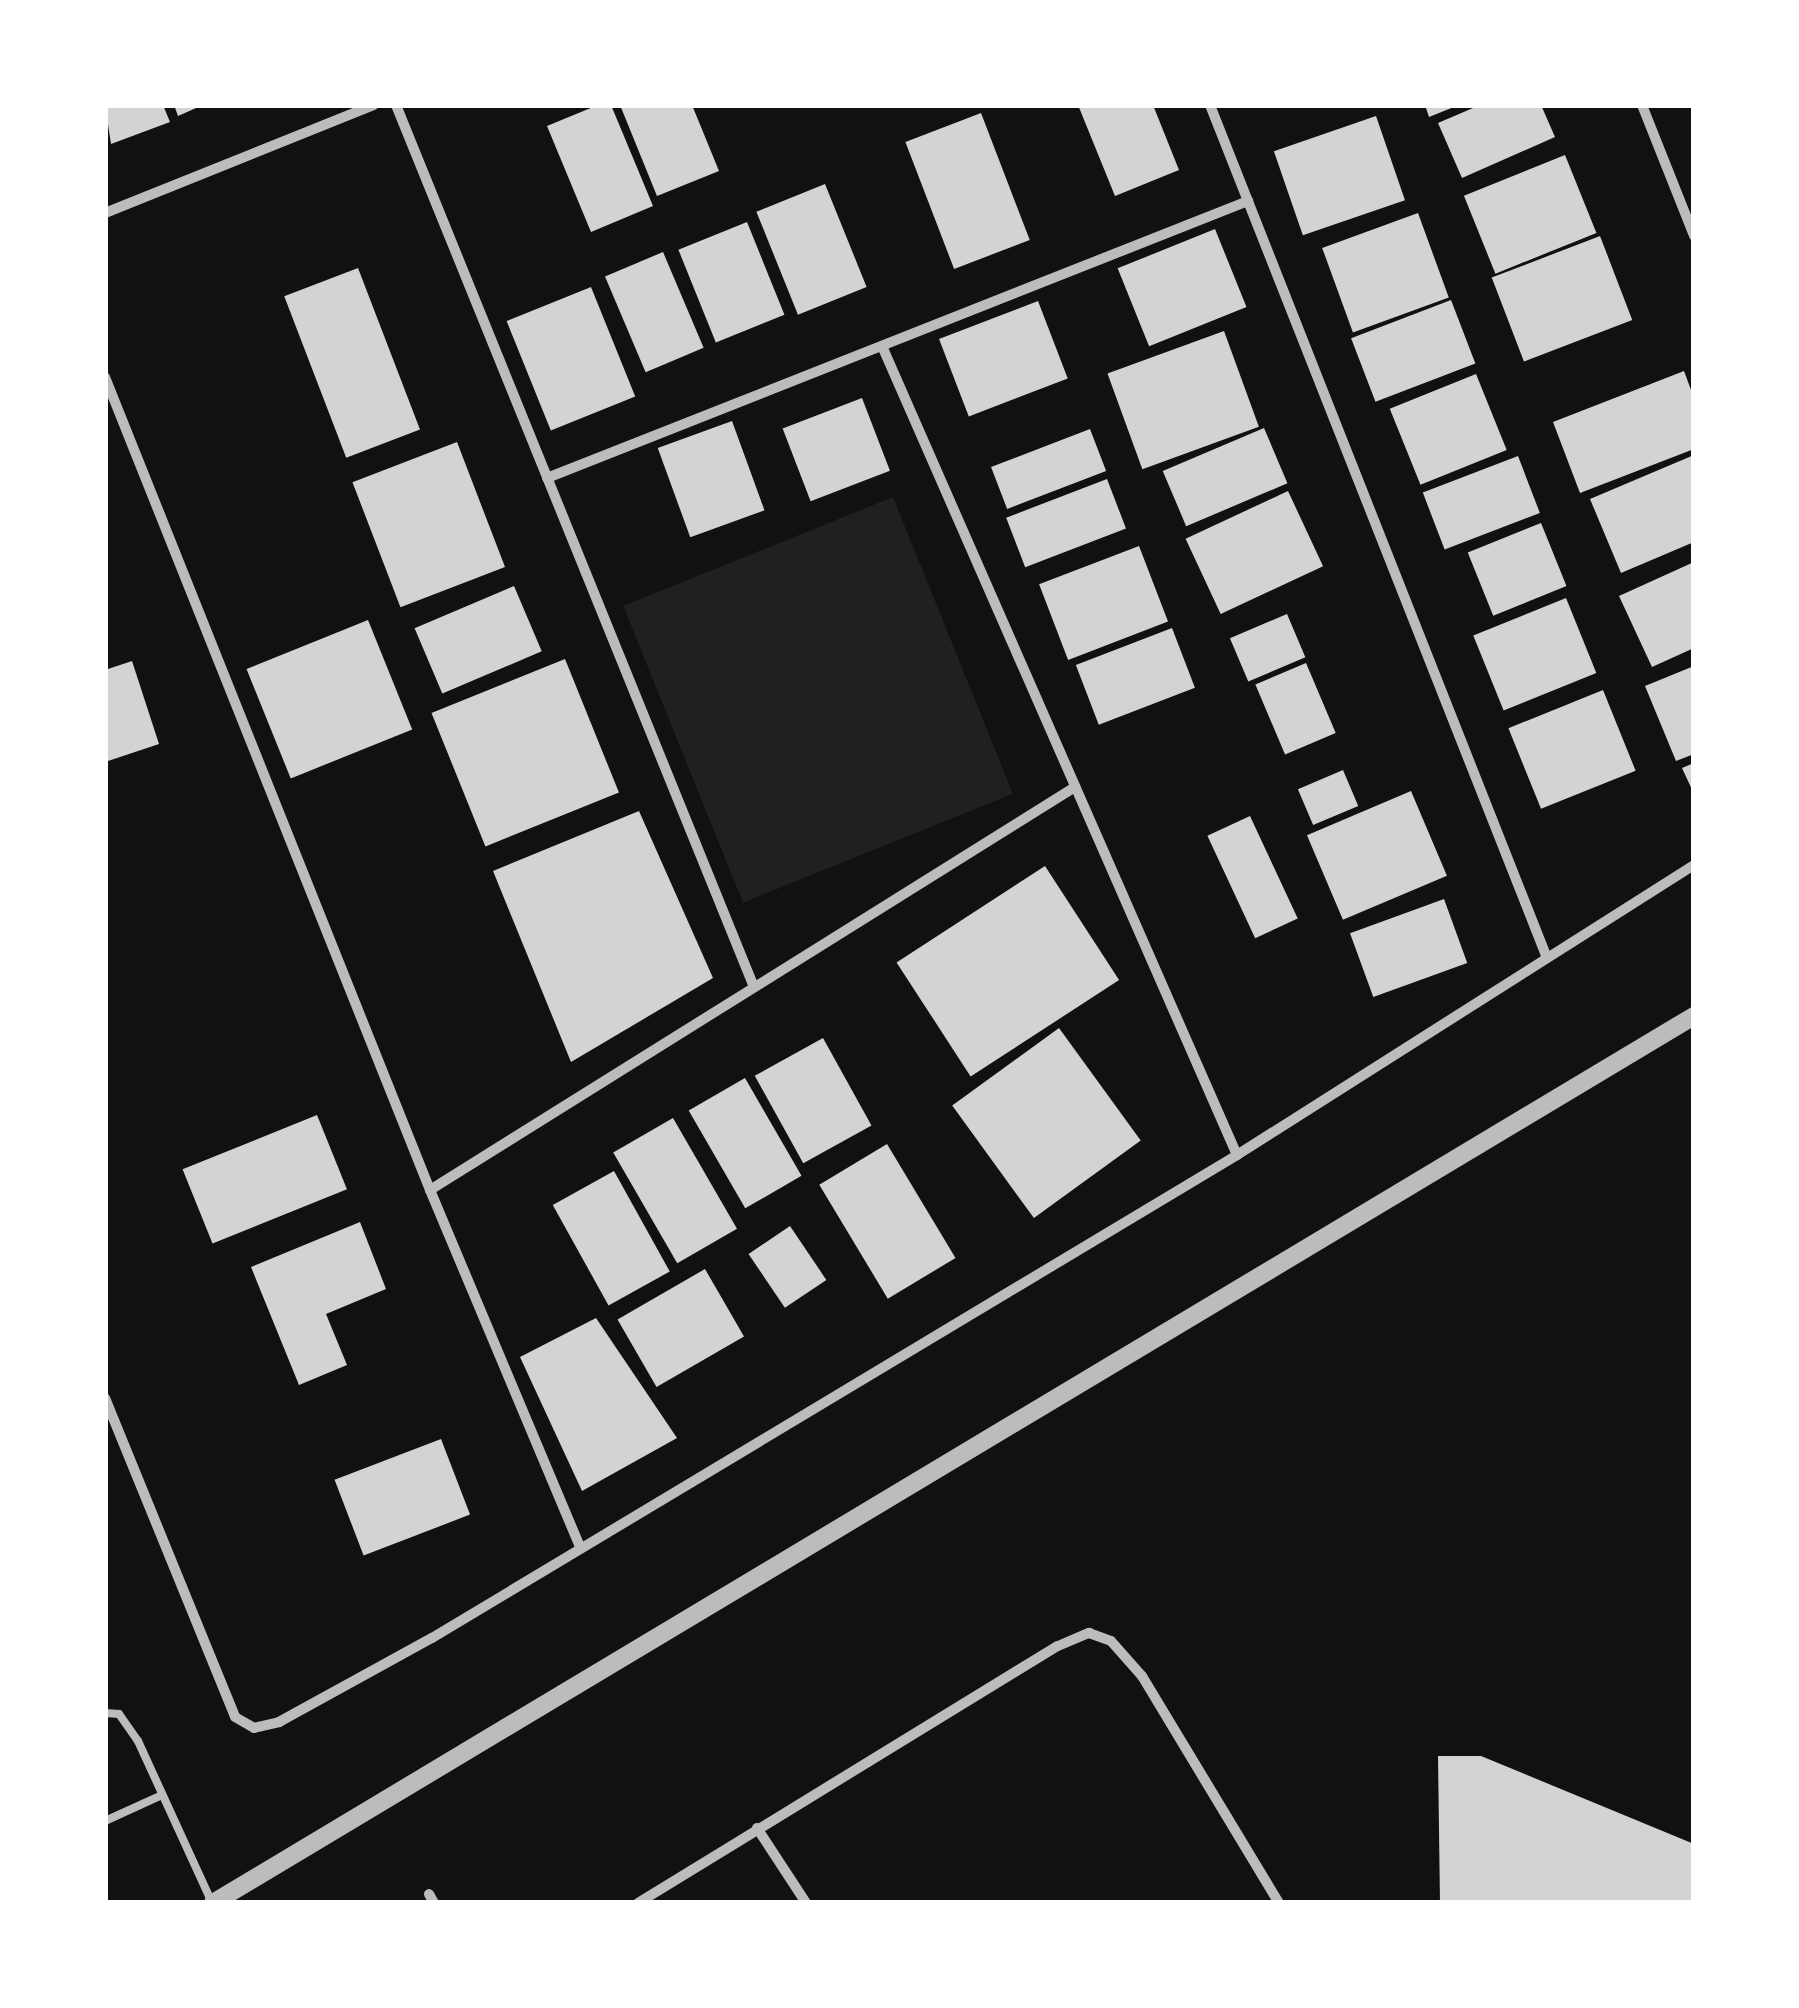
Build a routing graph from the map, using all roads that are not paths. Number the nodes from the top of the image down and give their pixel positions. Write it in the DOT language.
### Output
graph roads {
  1 [pos="374,105"];
  2 [pos="396,105"];
  3 [pos="1210,105"];
  4 [pos="1642,105"];
  5 [pos="1248,201"];
  6 [pos="105,213"];
  7 [pos="1694,236"];
  8 [pos="882,346"];
  9 [pos="105,377"];
  10 [pos="548,478"];
  11 [pos="1075,786"];
  12 [pos="1694,865"];
  13 [pos="1548,958"];
  14 [pos="754,987"];
  15 [pos="1694,1016"];
  16 [pos="1237,1156"];
  17 [pos="430,1190"];
  18 [pos="105,1398"];
  19 [pos="579,1545"];
  20 [pos="105,1713"];
  21 [pos="162,1794"];
  22 [pos="105,1821"];
  23 [pos="757,1828"];
  24 [pos="213,1903"];
  25 [pos="638,1903"];
  26 [pos="806,1903"];
  27 [pos="1279,1903"];
  1 -- 6 [label="street"];
  2 -- 10 [label="street"];
  3 -- 5 [label="street"];
  4 -- 7 [label="street"];
  5 -- 8 [label="street"];
  5 -- 13 [label="street"];
  8 -- 10 [label="street"];
  8 -- 11 [label="street"];
  9 -- 17 [label="street"];
  10 -- 14 [label="street"];
  11 -- 14 [label="street"];
  11 -- 16 [label="street"];
  12 -- 13 [label="street"];
  13 -- 16 [label="street"];
  14 -- 17 [label="street"];
  15 -- 24 [label="street"];
  16 -- 19 [label="street"];
  17 -- 19 [label="street"];
  18 -- 19 [label="street"];
  20 -- 21 [label="lane"];
  21 -- 22 [label="lane"];
  21 -- 24 [label="lane"];
  23 -- 25 [label="street"];
  23 -- 26 [label="street"];
  23 -- 27 [label="street"];
}
